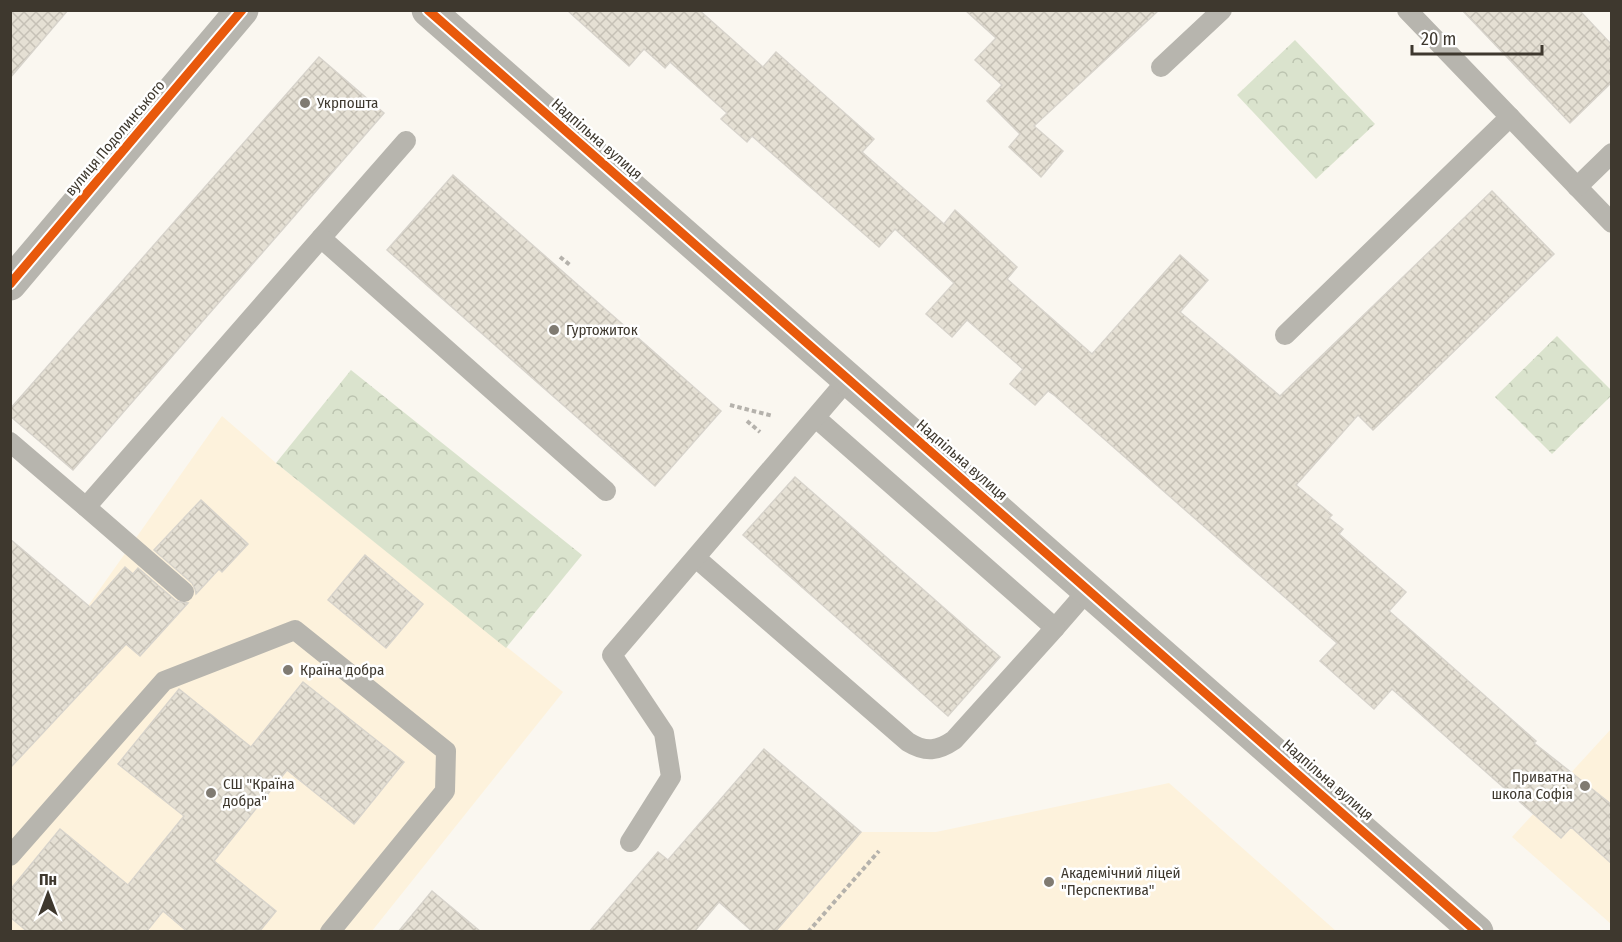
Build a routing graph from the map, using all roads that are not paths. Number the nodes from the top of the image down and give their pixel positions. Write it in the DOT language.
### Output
graph roads {
  1 [pos="243,10"];
  2 [pos="428,10"];
  3 [pos="1222,10"];
  4 [pos="1407,10"];
  5 [pos="1161,68"];
  6 [pos="1510,117"];
  7 [pos="406,141"];
  8 [pos="1611,153"];
  9 [pos="1577,187"];
  10 [pos="1611,224"];
  11 [pos="321,238"];
  12 [pos="10,284"];
  13 [pos="1285,335"];
  14 [pos="848,379"];
  15 [pos="812,421"];
  16 [pos="10,442"];
  17 [pos="606,491"];
  18 [pos="86,507"];
  19 [pos="696,558"];
  20 [pos="1088,590"];
  21 [pos="184,592"];
  22 [pos="1055,628"];
  23 [pos="630,843"];
  24 [pos="12,852"];
  25 [pos="330,932"];
  26 [pos="1477,932"];
  1 -- 12 [label="street, вулиця Подолинського"];
  2 -- 14 [label="street, Надпільна вулиця"];
  3 -- 5 [label="lane"];
  4 -- 6 [label="lane"];
  6 -- 9 [label="lane"];
  6 -- 13 [label="lane"];
  7 -- 11 [label="lane"];
  8 -- 9 [label="lane"];
  9 -- 10 [label="lane"];
  11 -- 17 [label="lane"];
  11 -- 18 [label="lane"];
  14 -- 15 [label="lane"];
  14 -- 20 [label="street, Надпільна вулиця"];
  15 -- 19 [label="lane"];
  15 -- 22 [label="lane"];
  16 -- 18 [label="lane"];
  18 -- 21 [label="lane"];
  19 -- 22 [label="lane"];
  19 -- 23 [label="lane"];
  20 -- 22 [label="lane"];
  20 -- 26 [label="street, Надпільна вулиця"];
  24 -- 25 [label="lane"];
}
